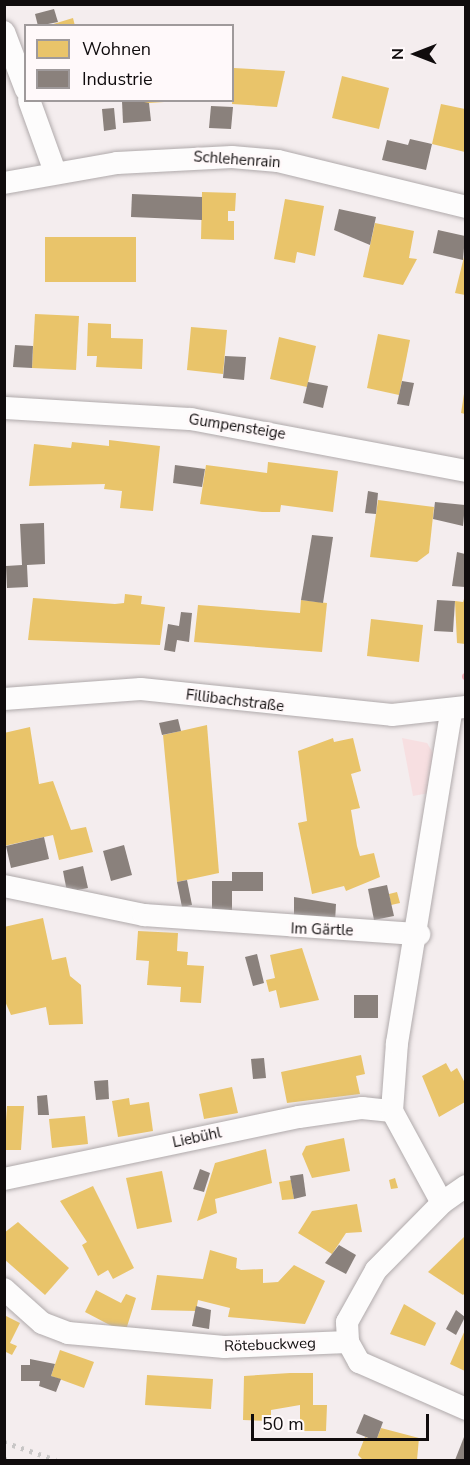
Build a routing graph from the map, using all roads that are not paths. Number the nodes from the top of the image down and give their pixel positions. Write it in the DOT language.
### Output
graph roads {
  1 [pos="4,32"];
  2 [pos="24,85"];
  3 [pos="30,102"];
  4 [pos="55,172"];
  5 [pos="4,183"];
  6 [pos="465,207"];
  7 [pos="4,408"];
  8 [pos="465,471"];
  9 [pos="4,699"];
  10 [pos="458,709"];
  11 [pos="4,886"];
  12 [pos="419,934"];
  13 [pos="392,1111"];
  14 [pos="4,1179"];
  15 [pos="465,1186"];
  16 [pos="442,1203"];
  17 [pos="4,1289"];
  18 [pos="348,1342"];
  19 [pos="465,1409"];
  1 -- 2 [label="street"];
  3 -- 4 [label="street"];
  4 -- 5 [label="street, Schlehenrain"];
  4 -- 6 [label="street, Schlehenrain"];
  7 -- 8 [label="street, Gumpensteige"];
  9 -- 10 [label="street, Fillibachstraße"];
  10 -- 12 [label="street"];
  11 -- 12 [label="street, Im Gärtle"];
  12 -- 13 [label="street"];
  13 -- 14 [label="street, Liebühl"];
  13 -- 16 [label="street"];
  15 -- 16 [label="street"];
  16 -- 18 [label="street"];
  17 -- 18 [label="street, Rötebuckweg"];
  18 -- 19 [label="street"];
}
